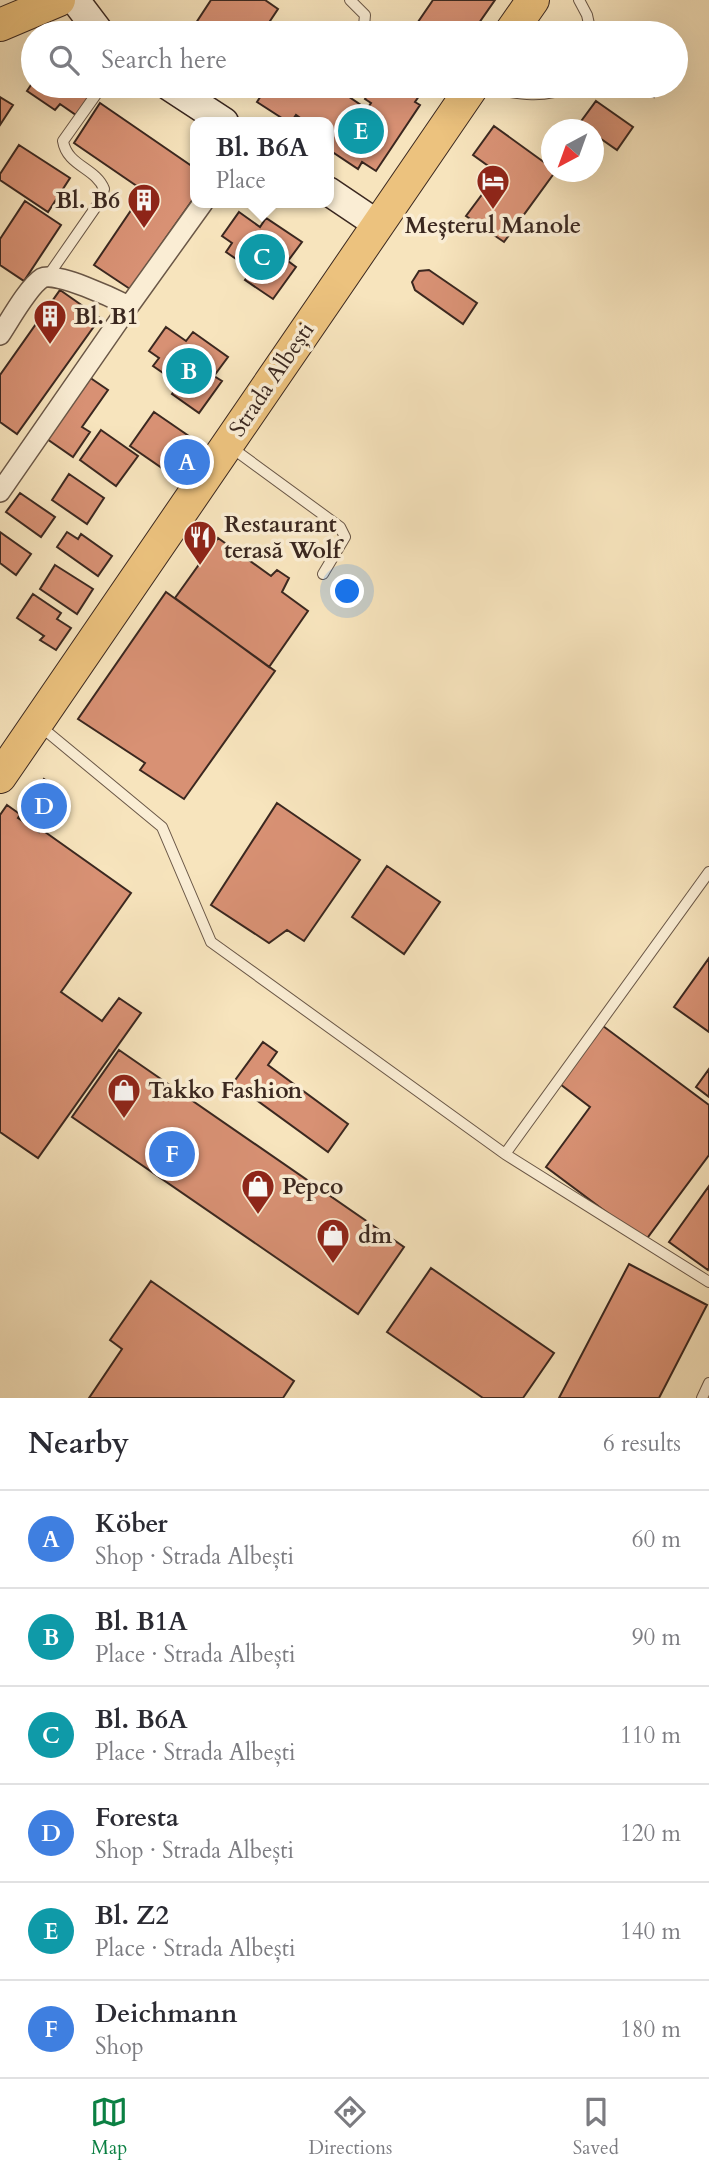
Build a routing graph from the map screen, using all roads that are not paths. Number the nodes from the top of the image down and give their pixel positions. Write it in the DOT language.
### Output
graph roads {
  1 [pos="59,0"];
  2 [pos="75,0"];
  3 [pos="350,0"];
  4 [pos="533,0"];
  5 [pos="579,0"];
  6 [pos="91,21"];
  7 [pos="365,21"];
  8 [pos="518,21"];
  9 [pos="588,21"];
  10 [pos="0,25"];
  11 [pos="93,98"];
  12 [pos="187,98"];
  13 [pos="465,98"];
  14 [pos="216,117"];
  15 [pos="334,195"];
  16 [pos="199,208"];
  17 [pos="377,223"];
  18 [pos="47,276"];
  19 [pos="129,306"];
  20 [pos="0,335"];
  21 [pos="226,445"];
  22 [pos="0,492"];
  23 [pos="323,574"];
  24 [pos="36,723"];
  25 [pos="0,777"];
  26 [pos="709,872"];
  27 [pos="505,1154"];
  28 [pos="709,1282"];
  29 [pos="709,1383"];
  30 [pos="702,1398"];
  1 -- 10 [label="main road"];
  2 -- 6 [label="street"];
  3 -- 7 [label="lane"];
  4 -- 8 [label="main road"];
  5 -- 9 [label="lane"];
  11 -- 18 [label="lane"];
  12 -- 14 [label="street"];
  13 -- 17 [label="main road, Strada Albești"];
  15 -- 17 [label="street"];
  16 -- 19 [label="street"];
  17 -- 21 [label="main road, Strada Albești"];
  18 -- 19 [label="street"];
  18 -- 20 [label="street"];
  19 -- 22 [label="street"];
  21 -- 23 [label="lane"];
  21 -- 24 [label="main road, Strada Albești"];
  24 -- 25 [label="main road, Strada Albești"];
  24 -- 27 [label="lane"];
  26 -- 27 [label="lane"];
  27 -- 28 [label="lane"];
  29 -- 30 [label="lane"];
}
